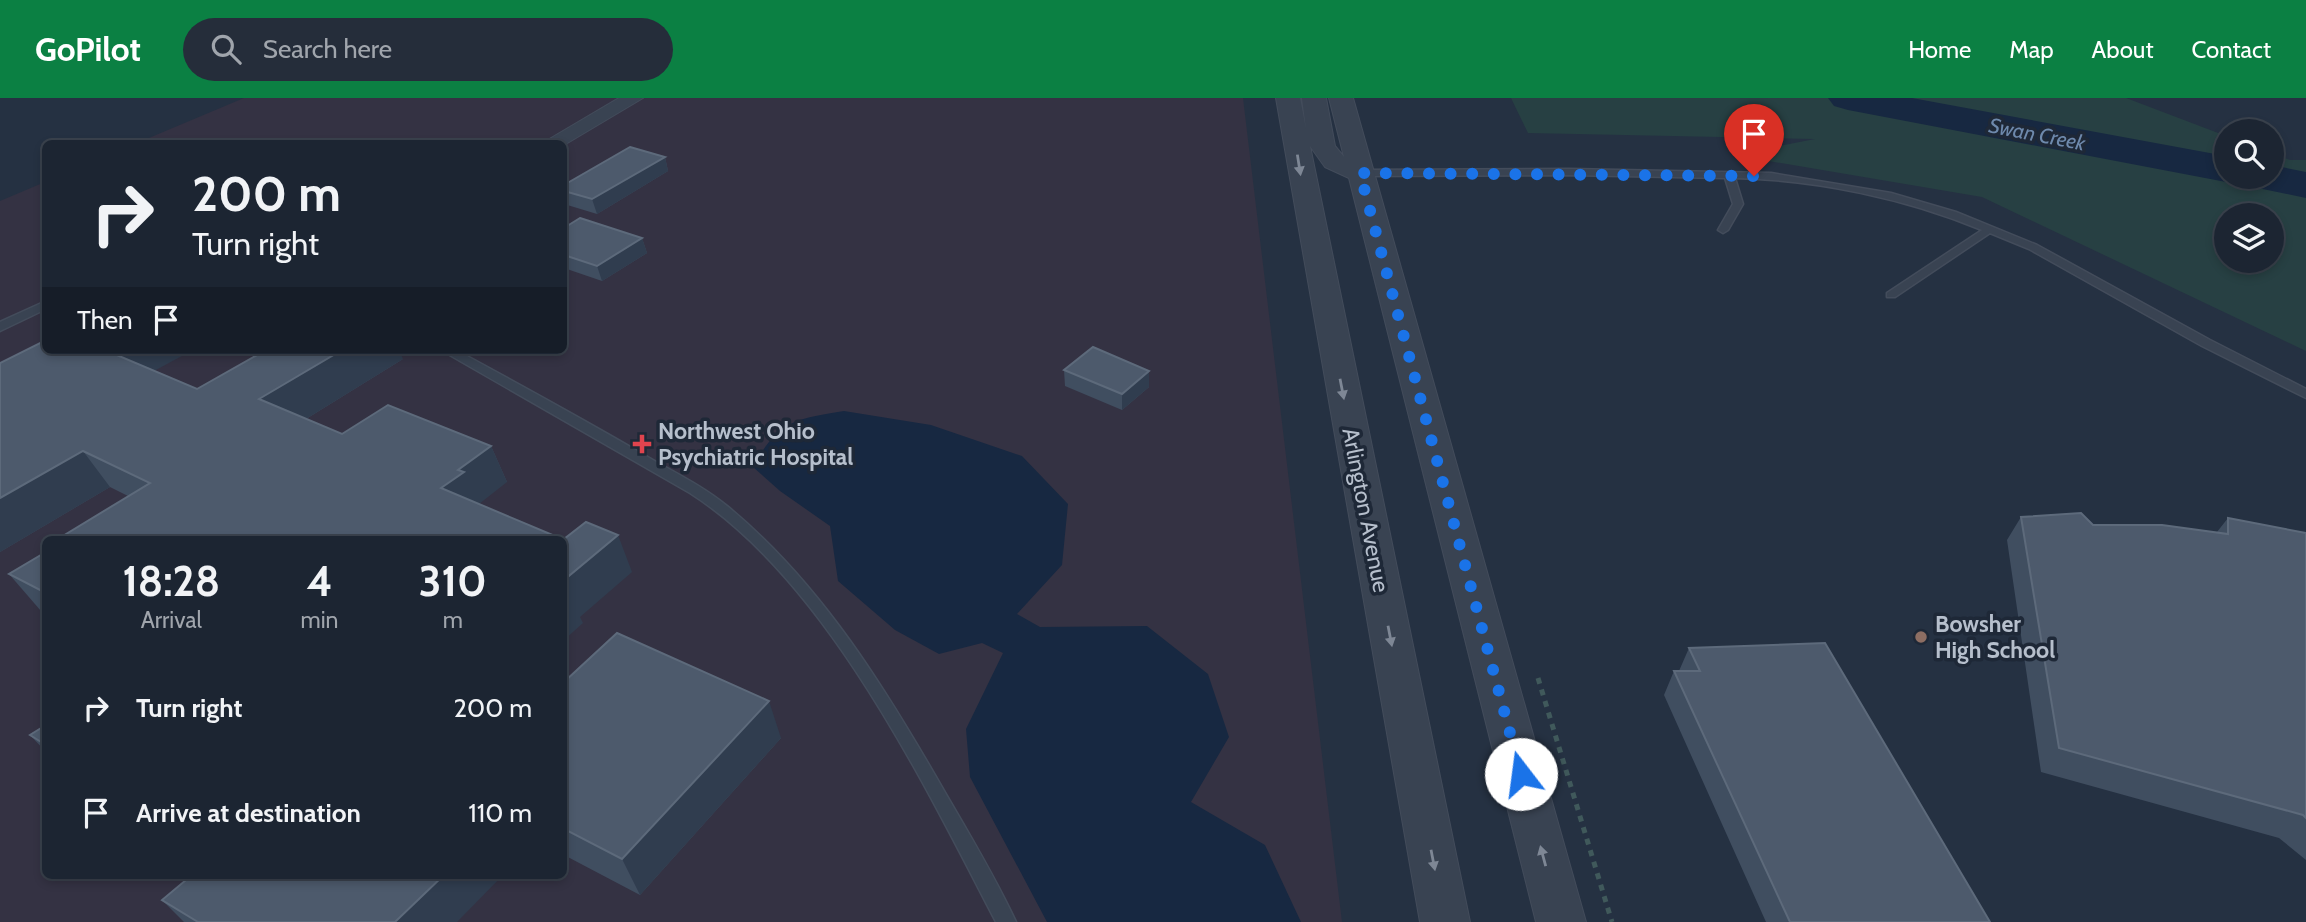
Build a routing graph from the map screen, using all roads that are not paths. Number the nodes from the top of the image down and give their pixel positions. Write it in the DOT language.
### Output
graph roads {
  1 [pos="633,98"];
  2 [pos="1288,98"];
  3 [pos="1314,98"];
  4 [pos="1341,98"];
  5 [pos="558,140"];
  6 [pos="1360,173"];
  7 [pos="1729,175"];
  8 [pos="1990,229"];
  9 [pos="1723,230"];
  10 [pos="1891,295"];
  11 [pos="42,306"];
  12 [pos="0,327"];
  13 [pos="454,354"];
  14 [pos="2306,394"];
  15 [pos="1006,922"];
  16 [pos="1446,922"];
  17 [pos="1561,922"];
  1 -- 5 [label="street"];
  2 -- 16 [label="street, Arlington Avenue, one-way"];
  3 -- 6 [label="street"];
  4 -- 6 [label="street"];
  6 -- 7 [label="lane"];
  17 -- 6 [label="street, one-way"];
  7 -- 8 [label="lane"];
  7 -- 9 [label="lane"];
  8 -- 10 [label="lane"];
  8 -- 14 [label="lane"];
  11 -- 12 [label="lane"];
  13 -- 15 [label="lane"];
}
